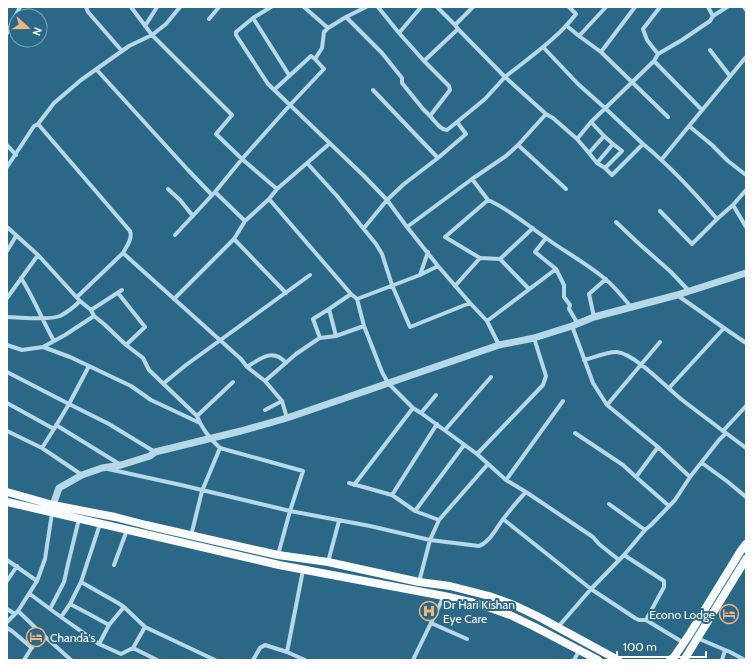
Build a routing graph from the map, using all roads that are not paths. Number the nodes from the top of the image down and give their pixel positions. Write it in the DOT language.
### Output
graph roads {
  1 [pos="20,7"];
  2 [pos="86,7"];
  3 [pos="156,7"];
  4 [pos="180,7"];
  5 [pos="219,7"];
  6 [pos="271,7"];
  7 [pos="304,7"];
  8 [pos="366,7"];
  9 [pos="378,7"];
  10 [pos="421,7"];
  11 [pos="437,7"];
  12 [pos="474,7"];
  13 [pos="569,7"];
  14 [pos="605,7"];
  15 [pos="635,7"];
  16 [pos="660,7"];
  17 [pos="708,7"];
  18 [pos="727,7"];
  19 [pos="744,7"];
  20 [pos="133,8"];
  21 [pos="746,10"];
  22 [pos="713,16"];
  23 [pos="346,17"];
  24 [pos="253,18"];
  25 [pos="209,19"];
  26 [pos="145,26"];
  27 [pos="568,26"];
  28 [pos="457,27"];
  29 [pos="328,28"];
  30 [pos="7,33"];
  31 [pos="399,33"];
  32 [pos="152,35"];
  33 [pos="579,36"];
  34 [pos="543,47"];
  35 [pos="710,50"];
  36 [pos="122,51"];
  37 [pos="601,52"];
  38 [pos="658,54"];
  39 [pos="746,57"];
  40 [pos="315,59"];
  41 [pos="424,61"];
  42 [pos="654,62"];
  43 [pos="96,69"];
  44 [pos="289,75"];
  45 [pos="505,76"];
  46 [pos="730,76"];
  47 [pos="633,82"];
  48 [pos="274,90"];
  49 [pos="373,90"];
  50 [pos="290,106"];
  51 [pos="606,108"];
  52 [pos="702,110"];
  53 [pos="546,114"];
  54 [pos="430,116"];
  55 [pos="668,117"];
  56 [pos="457,122"];
  57 [pos="591,122"];
  58 [pos="38,124"];
  59 [pos="689,126"];
  60 [pos="604,136"];
  61 [pos="577,139"];
  62 [pos="329,144"];
  63 [pos="613,144"];
  64 [pos="643,144"];
  65 [pos="7,145"];
  66 [pos="518,145"];
  67 [pos="589,153"];
  68 [pos="16,155"];
  69 [pos="438,158"];
  70 [pos="242,159"];
  71 [pos="662,159"];
  72 [pos="597,162"];
  73 [pos="307,163"];
  74 [pos="7,167"];
  75 [pos="606,168"];
  76 [pos="746,175"];
  77 [pos="472,179"];
  78 [pos="566,188"];
  79 [pos="168,189"];
  80 [pos="277,189"];
  81 [pos="746,190"];
  82 [pos="214,193"];
  83 [pos="270,199"];
  84 [pos="387,200"];
  85 [pos="488,200"];
  86 [pos="732,205"];
  87 [pos="660,211"];
  88 [pos="193,216"];
  89 [pos="717,219"];
  90 [pos="245,221"];
  91 [pos="616,222"];
  92 [pos="7,227"];
  93 [pos="407,227"];
  94 [pos="746,227"];
  95 [pos="364,228"];
  96 [pos="533,228"];
  97 [pos="175,235"];
  98 [pos="16,236"];
  99 [pos="546,238"];
  100 [pos="234,239"];
  101 [pos="7,251"];
  102 [pos="428,252"];
  103 [pos="123,253"];
  104 [pos="38,255"];
  105 [pos="480,258"];
  106 [pos="500,259"];
  107 [pos="438,266"];
  108 [pos="556,269"];
  109 [pos="745,274"];
  110 [pos="310,275"];
  111 [pos="420,275"];
  112 [pos="21,278"];
  113 [pos="606,279"];
  114 [pos="392,285"];
  115 [pos="455,286"];
  116 [pos="530,289"];
  117 [pos="689,292"];
  118 [pos="286,293"];
  119 [pos="351,294"];
  120 [pos="677,295"];
  121 [pos="7,298"];
  122 [pos="79,299"];
  123 [pos="357,299"];
  124 [pos="174,300"];
  125 [pos="470,303"];
  126 [pos="631,307"];
  127 [pos="329,309"];
  128 [pos="91,310"];
  129 [pos="94,316"];
  130 [pos="594,316"];
  131 [pos="7,317"];
  132 [pos="41,318"];
  133 [pos="487,321"];
  134 [pos="575,325"];
  135 [pos="364,326"];
  136 [pos="724,328"];
  137 [pos="336,336"];
  138 [pos="320,338"];
  139 [pos="534,338"];
  140 [pos="54,341"];
  141 [pos="220,341"];
  142 [pos="660,342"];
  143 [pos="746,343"];
  144 [pos="7,345"];
  145 [pos="126,345"];
  146 [pos="500,345"];
  147 [pos="44,347"];
  148 [pos="584,360"];
  149 [pos="286,363"];
  150 [pos="640,365"];
  151 [pos="88,366"];
  152 [pos="247,367"];
  153 [pos="7,372"];
  154 [pos="491,377"];
  155 [pos="265,381"];
  156 [pos="233,382"];
  157 [pos="164,383"];
  158 [pos="388,383"];
  159 [pos="669,388"];
  160 [pos="436,395"];
  161 [pos="282,401"];
  162 [pos="563,401"];
  163 [pos="7,403"];
  164 [pos="69,404"];
  165 [pos="607,405"];
  166 [pos="413,408"];
  167 [pos="745,409"];
  168 [pos="265,410"];
  169 [pos="421,413"];
  170 [pos="197,416"];
  171 [pos="287,418"];
  172 [pos="200,422"];
  173 [pos="437,424"];
  174 [pos="55,427"];
  175 [pos="445,430"];
  176 [pos="7,431"];
  177 [pos="725,432"];
  178 [pos="575,433"];
  179 [pos="210,438"];
  180 [pos="464,445"];
  181 [pos="658,447"];
  182 [pos="42,448"];
  183 [pos="220,448"];
  184 [pos="746,448"];
  185 [pos="155,452"];
  186 [pos="477,454"];
  187 [pos="702,463"];
  188 [pos="488,464"];
  189 [pos="122,465"];
  190 [pos="102,468"];
  191 [pos="82,475"];
  192 [pos="636,477"];
  193 [pos="690,477"];
  194 [pos="506,480"];
  195 [pos="349,483"];
  196 [pos="354,485"];
  197 [pos="202,491"];
  198 [pos="7,492"];
  199 [pos="526,492"];
  200 [pos="392,495"];
  201 [pos="746,497"];
  202 [pos="7,502"];
  203 [pos="609,504"];
  204 [pos="669,506"];
  205 [pos="53,509"];
  206 [pos="290,511"];
  207 [pos="415,511"];
  208 [pos="80,519"];
  209 [pos="503,519"];
  210 [pos="439,520"];
  211 [pos="339,521"];
  212 [pos="100,524"];
  213 [pos="127,530"];
  214 [pos="645,530"];
  215 [pos="191,536"];
  216 [pos="430,540"];
  217 [pos="746,544"];
  218 [pos="278,555"];
  219 [pos="624,555"];
  220 [pos="746,559"];
  221 [pos="7,560"];
  222 [pos="619,560"];
  223 [pos="328,562"];
  224 [pos="114,565"];
  225 [pos="16,566"];
  226 [pos="303,570"];
  227 [pos="7,581"];
  228 [pos="37,581"];
  229 [pos="81,582"];
  230 [pos="419,582"];
  231 [pos="591,589"];
  232 [pos="30,594"];
  233 [pos="444,596"];
  234 [pos="70,604"];
  235 [pos="124,607"];
  236 [pos="7,609"];
  237 [pos="50,609"];
  238 [pos="17,612"];
  239 [pos="61,618"];
  240 [pos="646,620"];
  241 [pos="7,622"];
  242 [pos="430,623"];
  243 [pos="109,625"];
  244 [pos="558,627"];
  245 [pos="7,628"];
  246 [pos="145,628"];
  247 [pos="41,634"];
  248 [pos="697,638"];
  249 [pos="467,639"];
  250 [pos="684,643"];
  251 [pos="99,644"];
  252 [pos="32,648"];
  253 [pos="133,648"];
  254 [pos="726,650"];
  255 [pos="579,651"];
  256 [pos="287,652"];
  257 [pos="414,659"];
  258 [pos="24,660"];
  259 [pos="71,660"];
  260 [pos="157,660"];
  261 [pos="213,660"];
  262 [pos="253,660"];
  263 [pos="305,660"];
  264 [pos="420,660"];
  265 [pos="574,660"];
  266 [pos="598,660"];
  267 [pos="618,660"];
  268 [pos="670,660"];
  269 [pos="684,660"];
  270 [pos="722,660"];
  271 [pos="745,660"];
  1 -- 30 [label="street"];
  2 -- 36 [label="street"];
  3 -- 26 [label="street"];
  4 -- 32 [label="street"];
  5 -- 25 [label="street"];
  6 -- 24 [label="street"];
  7 -- 29 [label="street"];
  8 -- 23 [label="street"];
  9 -- 31 [label="street"];
  10 -- 31 [label="street"];
  11 -- 28 [label="street"];
  12 -- 28 [label="street"];
  13 -- 27 [label="street"];
  14 -- 33 [label="street"];
  15 -- 37 [label="street"];
  16 -- 38 [label="street"];
  17 -- 22 [label="street"];
  18 -- 22 [label="street"];
  19 -- 21 [label="street"];
  20 -- 26 [label="street"];
  22 -- 38 [label="street"];
  23 -- 29 [label="street"];
  23 -- 54 [label="street"];
  24 -- 44 [label="street"];
  24 -- 48 [label="street"];
  26 -- 32 [label="street"];
  27 -- 33 [label="street"];
  27 -- 34 [label="street"];
  28 -- 41 [label="street"];
  28 -- 45 [label="street"];
  29 -- 40 [label="street"];
  31 -- 41 [label="street"];
  32 -- 36 [label="street"];
  32 -- 70 [label="street"];
  33 -- 37 [label="street"];
  34 -- 45 [label="street"];
  34 -- 51 [label="street"];
  35 -- 46 [label="street"];
  36 -- 43 [label="street"];
  37 -- 47 [label="street"];
  38 -- 42 [label="street"];
  39 -- 46 [label="street"];
  40 -- 44 [label="street"];
  40 -- 50 [label="street"];
  41 -- 54 [label="street"];
  42 -- 47 [label="street"];
  42 -- 52 [label="street"];
  43 -- 58 [label="street"];
  43 -- 82 [label="street"];
  44 -- 48 [label="street"];
  45 -- 53 [label="street"];
  45 -- 56 [label="street"];
  46 -- 52 [label="street"];
  47 -- 51 [label="street"];
  47 -- 55 [label="street"];
  48 -- 50 [label="street"];
  49 -- 69 [label="street"];
  50 -- 62 [label="street"];
  50 -- 70 [label="street"];
  51 -- 57 [label="street"];
  51 -- 64 [label="street"];
  52 -- 59 [label="street"];
  53 -- 61 [label="street"];
  53 -- 66 [label="street"];
  54 -- 56 [label="street"];
  56 -- 69 [label="street"];
  57 -- 60 [label="street"];
  57 -- 61 [label="street"];
  58 -- 68 [label="street"];
  58 -- 103 [label="street"];
  59 -- 71 [label="street"];
  59 -- 76 [label="street"];
  60 -- 63 [label="street"];
  60 -- 67 [label="street"];
  61 -- 67 [label="street"];
  62 -- 73 [label="street"];
  62 -- 84 [label="street"];
  63 -- 72 [label="street"];
  63 -- 75 [label="street"];
  64 -- 71 [label="street"];
  64 -- 75 [label="street"];
  65 -- 68 [label="street"];
  66 -- 77 [label="street"];
  66 -- 78 [label="street"];
  67 -- 72 [label="street"];
  68 -- 74 [label="street"];
  69 -- 84 [label="street"];
  70 -- 80 [label="street"];
  70 -- 82 [label="street"];
  71 -- 89 [label="street"];
  72 -- 75 [label="street"];
  73 -- 80 [label="street"];
  73 -- 95 [label="street"];
  77 -- 85 [label="street"];
  77 -- 93 [label="street"];
  79 -- 88 [label="street"];
  80 -- 83 [label="street"];
  81 -- 86 [label="street"];
  82 -- 88 [label="street"];
  82 -- 90 [label="street"];
  83 -- 90 [label="street"];
  83 -- 119 [label="street"];
  84 -- 93 [label="street"];
  84 -- 95 [label="street"];
  85 -- 96 [label="street"];
  85 -- 105 [label="street"];
  86 -- 89 [label="street"];
  86 -- 94 [label="street"];
  87 -- 89 [label="street"];
  88 -- 97 [label="street"];
  90 -- 100 [label="street"];
  91 -- 117 [label="street"];
  92 -- 98 [label="street"];
  93 -- 102 [label="street"];
  95 -- 114 [label="street"];
  96 -- 99 [label="street"];
  96 -- 106 [label="street"];
  98 -- 101 [label="street"];
  98 -- 104 [label="street"];
  99 -- 108 [label="street"];
  99 -- 113 [label="street"];
  100 -- 118 [label="street"];
  100 -- 124 [label="street"];
  102 -- 107 [label="street"];
  102 -- 111 [label="street"];
  103 -- 122 [label="street"];
  103 -- 124 [label="street"];
  104 -- 112 [label="street"];
  104 -- 122 [label="street"];
  105 -- 106 [label="street"];
  105 -- 115 [label="street"];
  106 -- 116 [label="street"];
  107 -- 111 [label="street"];
  107 -- 115 [label="street"];
  108 -- 116 [label="street"];
  108 -- 134 [label="street"];
  109 -- 117 [label="street"];
  110 -- 118 [label="street"];
  111 -- 114 [label="street"];
  112 -- 121 [label="street"];
  112 -- 132 [label="street"];
  113 -- 126 [label="street"];
  113 -- 130 [label="street"];
  114 -- 123 [label="street"];
  114 -- 125 [label="street"];
  115 -- 125 [label="street"];
  116 -- 133 [label="street"];
  117 -- 120 [label="street"];
  118 -- 141 [label="street"];
  119 -- 123 [label="street"];
  119 -- 127 [label="street"];
  120 -- 126 [label="street"];
  120 -- 136 [label="street"];
  122 -- 128 [label="street"];
  122 -- 132 [label="street"];
  123 -- 135 [label="street"];
  124 -- 141 [label="street"];
  125 -- 133 [label="street"];
  126 -- 130 [label="street"];
  127 -- 137 [label="street"];
  127 -- 138 [label="street"];
  128 -- 129 [label="street"];
  128 -- 145 [label="street"];
  129 -- 140 [label="street"];
  129 -- 145 [label="street"];
  130 -- 134 [label="street"];
  131 -- 132 [label="street"];
  132 -- 140 [label="street"];
  133 -- 146 [label="street"];
  134 -- 139 [label="street"];
  134 -- 148 [label="street"];
  135 -- 137 [label="street"];
  135 -- 158 [label="street"];
  136 -- 143 [label="street"];
  136 -- 159 [label="street"];
  137 -- 138 [label="street"];
  138 -- 149 [label="street"];
  139 -- 146 [label="street"];
  139 -- 186 [label="street"];
  140 -- 147 [label="street"];
  141 -- 152 [label="street"];
  141 -- 157 [label="street"];
  142 -- 150 [label="street"];
  144 -- 147 [label="street"];
  145 -- 157 [label="street"];
  146 -- 158 [label="street"];
  147 -- 151 [label="street"];
  148 -- 150 [label="street"];
  148 -- 165 [label="street"];
  149 -- 152 [label="street"];
  149 -- 155 [label="street"];
  150 -- 159 [label="street"];
  150 -- 165 [label="street"];
  151 -- 164 [label="street"];
  151 -- 172 [label="street"];
  152 -- 155 [label="street"];
  153 -- 164 [label="street"];
  154 -- 175 [label="street"];
  155 -- 161 [label="street"];
  156 -- 170 [label="street"];
  157 -- 170 [label="street"];
  158 -- 166 [label="street"];
  158 -- 171 [label="street"];
  159 -- 177 [label="street"];
  160 -- 169 [label="street"];
  161 -- 168 [label="street"];
  161 -- 171 [label="street"];
  162 -- 194 [label="street"];
  163 -- 174 [label="street"];
  164 -- 174 [label="street"];
  164 -- 185 [label="street"];
  165 -- 181 [label="street"];
  166 -- 169 [label="street"];
  166 -- 196 [label="street"];
  167 -- 177 [label="street"];
  169 -- 173 [label="street"];
  170 -- 172 [label="street"];
  171 -- 179 [label="street"];
  172 -- 179 [label="street"];
  173 -- 175 [label="street"];
  173 -- 200 [label="street"];
  174 -- 182 [label="street"];
  174 -- 189 [label="street"];
  175 -- 180 [label="street"];
  176 -- 182 [label="street"];
  177 -- 184 [label="street"];
  177 -- 187 [label="street"];
  178 -- 192 [label="street"];
  179 -- 183 [label="street"];
  179 -- 185 [label="street"];
  180 -- 186 [label="street"];
  180 -- 207 [label="street"];
  181 -- 192 [label="street"];
  181 -- 193 [label="street"];
  182 -- 191 [label="street"];
  183 -- 197 [label="street"];
  183 -- 206 [label="street"];
  185 -- 189 [label="street"];
  186 -- 188 [label="street"];
  187 -- 193 [label="street"];
  187 -- 201 [label="street"];
  188 -- 194 [label="street"];
  188 -- 210 [label="street"];
  189 -- 190 [label="street"];
  190 -- 191 [label="street"];
  190 -- 197 [label="street"];
  191 -- 205 [label="street"];
  192 -- 204 [label="street"];
  193 -- 204 [label="street"];
  194 -- 199 [label="street"];
  195 -- 196 [label="street"];
  196 -- 200 [label="street"];
  197 -- 206 [label="street"];
  197 -- 215 [label="street"];
  198 -- 205 [label="main road"];
  199 -- 209 [label="street"];
  199 -- 222 [label="street"];
  200 -- 207 [label="street"];
  202 -- 205 [label="main road"];
  203 -- 214 [label="street"];
  204 -- 214 [label="street"];
  205 -- 208 [label="main road"];
  205 -- 215 [label="main road"];
  205 -- 228 [label="street"];
  206 -- 211 [label="street"];
  206 -- 218 [label="street"];
  207 -- 210 [label="street"];
  208 -- 212 [label="main road"];
  208 -- 237 [label="street"];
  209 -- 216 [label="street"];
  209 -- 231 [label="street"];
  210 -- 216 [label="street"];
  211 -- 216 [label="street"];
  211 -- 223 [label="street"];
  212 -- 213 [label="main road"];
  212 -- 229 [label="street"];
  213 -- 224 [label="street"];
  213 -- 226 [label="main road"];
  214 -- 219 [label="street"];
  215 -- 218 [label="main road"];
  216 -- 230 [label="street"];
  217 -- 250 [label="main road"];
  218 -- 223 [label="main road"];
  219 -- 222 [label="street"];
  219 -- 240 [label="street"];
  220 -- 248 [label="main road"];
  221 -- 225 [label="street"];
  222 -- 231 [label="street"];
  223 -- 230 [label="main road"];
  225 -- 227 [label="street"];
  225 -- 228 [label="street"];
  226 -- 233 [label="main road"];
  226 -- 256 [label="street"];
  228 -- 232 [label="street"];
  229 -- 234 [label="street"];
  229 -- 235 [label="street"];
  230 -- 244 [label="main road"];
  231 -- 240 [label="street"];
  231 -- 244 [label="street"];
  232 -- 237 [label="street"];
  232 -- 238 [label="street"];
  233 -- 242 [label="street"];
  233 -- 255 [label="main road"];
  234 -- 239 [label="street"];
  234 -- 243 [label="street"];
  235 -- 243 [label="street"];
  235 -- 246 [label="street"];
  236 -- 238 [label="street"];
  237 -- 239 [label="street"];
  238 -- 241 [label="street"];
  238 -- 247 [label="street"];
  239 -- 251 [label="street"];
  240 -- 250 [label="street"];
  242 -- 249 [label="street"];
  242 -- 257 [label="street"];
  243 -- 251 [label="street"];
  244 -- 267 [label="main road"];
  245 -- 252 [label="street"];
  246 -- 253 [label="street"];
  246 -- 261 [label="street"];
  247 -- 252 [label="street"];
  247 -- 259 [label="street"];
  248 -- 254 [label="street"];
  248 -- 269 [label="main road"];
  250 -- 268 [label="main road"];
  251 -- 253 [label="street"];
  252 -- 258 [label="street"];
  253 -- 260 [label="street"];
  254 -- 270 [label="street"];
  254 -- 271 [label="street"];
  255 -- 265 [label="street"];
  255 -- 266 [label="main road"];
  256 -- 262 [label="street"];
  256 -- 263 [label="street"];
  257 -- 264 [label="street"];
}
